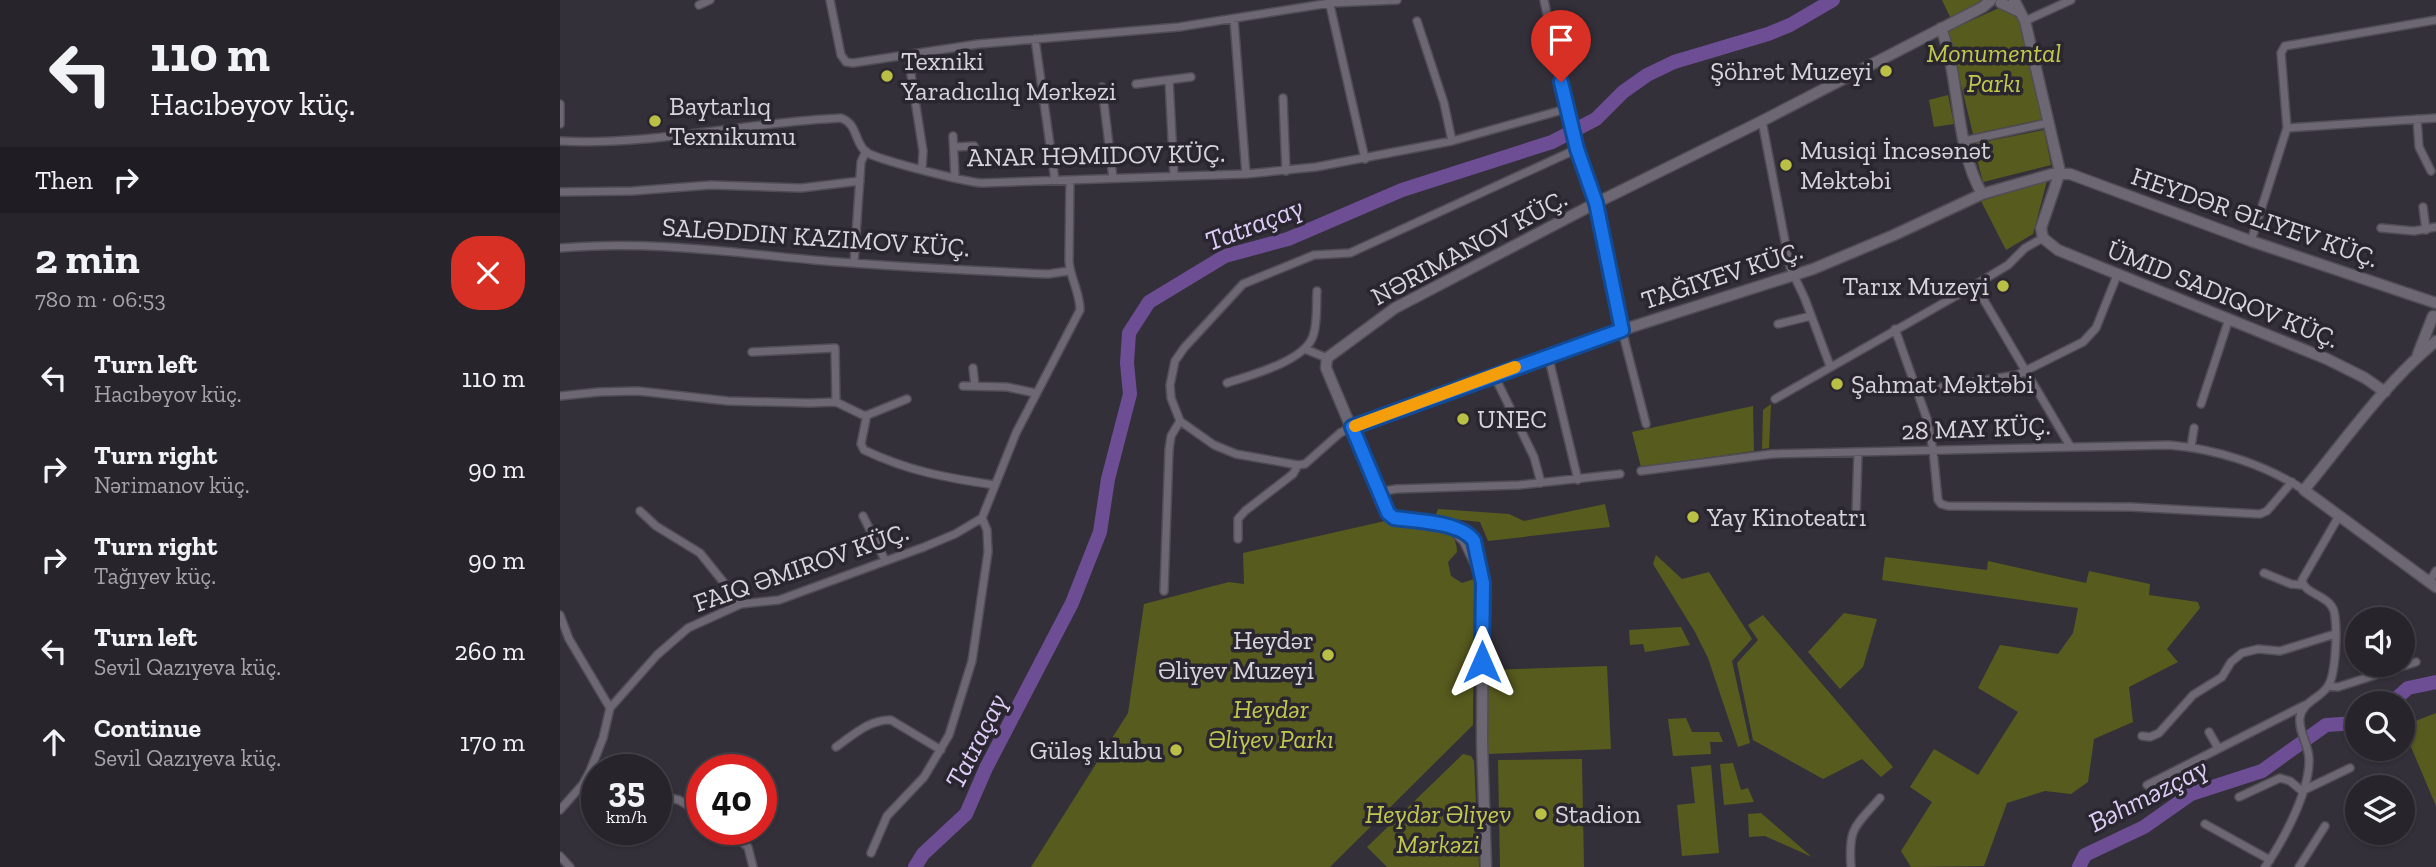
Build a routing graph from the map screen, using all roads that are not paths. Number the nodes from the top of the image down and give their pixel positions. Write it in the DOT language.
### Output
graph roads {
  1 [pos="710,0"];
  2 [pos="830,0"];
  3 [pos="1397,0"];
  4 [pos="1544,0"];
  5 [pos="2014,0"];
  6 [pos="2071,0"];
  7 [pos="1998,1"];
  8 [pos="1330,2"];
  9 [pos="699,5"];
  10 [pos="2023,17"];
  11 [pos="1234,20"];
  12 [pos="2436,20"];
  13 [pos="1417,21"];
  14 [pos="1941,28"];
  15 [pos="1035,39"];
  16 [pos="908,55"];
  17 [pos="1191,77"];
  18 [pos="1169,80"];
  19 [pos="1136,84"];
  20 [pos="1102,86"];
  21 [pos="1283,98"];
  22 [pos="560,104"];
  23 [pos="1566,109"];
  24 [pos="2436,118"];
  25 [pos="2417,119"];
  26 [pos="1762,121"];
  27 [pos="2048,123"];
  28 [pos="560,124"];
  29 [pos="2287,128"];
  30 [pos="953,136"];
  31 [pos="560,141"];
  32 [pos="1452,141"];
  33 [pos="1964,141"];
  34 [pos="974,146"];
  35 [pos="1576,146"];
  36 [pos="954,148"];
  37 [pos="866,151"];
  38 [pos="1365,159"];
  39 [pos="922,169"];
  40 [pos="1286,171"];
  41 [pos="2431,171"];
  42 [pos="2060,172"];
  43 [pos="1246,174"];
  44 [pos="1174,176"];
  45 [pos="955,178"];
  46 [pos="1113,178"];
  47 [pos="1055,180"];
  48 [pos="1070,180"];
  49 [pos="860,181"];
  50 [pos="560,192"];
  51 [pos="1982,194"];
  52 [pos="1596,203"];
  53 [pos="2423,207"];
  54 [pos="2436,227"];
  55 [pos="2381,228"];
  56 [pos="2426,230"];
  57 [pos="2043,239"];
  58 [pos="2251,241"];
  59 [pos="560,247"];
  60 [pos="854,263"];
  61 [pos="1069,271"];
  62 [pos="2118,273"];
  63 [pos="1794,276"];
  64 [pos="1975,285"];
  65 [pos="1317,291"];
  66 [pos="2436,303"];
  67 [pos="1811,316"];
  68 [pos="2435,318"];
  69 [pos="2229,319"];
  70 [pos="1778,324"];
  71 [pos="1895,328"];
  72 [pos="1622,330"];
  73 [pos="2436,341"];
  74 [pos="1304,349"];
  75 [pos="752,352"];
  76 [pos="1548,355"];
  77 [pos="2417,356"];
  78 [pos="1327,358"];
  79 [pos="1830,366"];
  80 [pos="973,368"];
  81 [pos="2026,372"];
  82 [pos="1494,375"];
  83 [pos="1227,383"];
  84 [pos="962,386"];
  85 [pos="975,386"];
  86 [pos="1918,391"];
  87 [pos="2385,392"];
  88 [pos="1035,393"];
  89 [pos="560,396"];
  90 [pos="1774,398"];
  91 [pos="907,399"];
  92 [pos="836,402"];
  93 [pos="2202,404"];
  94 [pos="865,416"];
  95 [pos="1180,421"];
  96 [pos="1646,424"];
  97 [pos="1352,427"];
  98 [pos="2194,428"];
  99 [pos="2070,446"];
  100 [pos="2191,447"];
  101 [pos="1933,450"];
  102 [pos="1858,452"];
  103 [pos="1298,465"];
  104 [pos="1641,471"];
  105 [pos="1620,474"];
  106 [pos="1578,480"];
  107 [pos="2292,482"];
  108 [pos="1541,483"];
  109 [pos="995,485"];
  110 [pos="2304,490"];
  111 [pos="1379,492"];
  112 [pos="640,511"];
  113 [pos="1856,515"];
  114 [pos="863,516"];
  115 [pos="2339,516"];
  116 [pos="982,518"];
  117 [pos="1238,539"];
  118 [pos="885,560"];
  119 [pos="2436,571"];
  120 [pos="2264,573"];
  121 [pos="2432,584"];
  122 [pos="2302,585"];
  123 [pos="1164,591"];
  124 [pos="741,604"];
  125 [pos="560,615"];
  126 [pos="2335,634"];
  127 [pos="2416,662"];
  128 [pos="2328,686"];
  129 [pos="2305,705"];
  130 [pos="610,708"];
  131 [pos="2209,732"];
  132 [pos="2142,736"];
  133 [pos="836,747"];
  134 [pos="2218,748"];
  135 [pos="941,750"];
  136 [pos="598,754"];
  137 [pos="2350,768"];
  138 [pos="2147,785"];
  139 [pos="581,786"];
  140 [pos="2302,790"];
  141 [pos="2239,797"];
  142 [pos="1880,798"];
  143 [pos="560,810"];
  144 [pos="2205,824"];
  145 [pos="2325,826"];
  146 [pos="745,845"];
  147 [pos="871,853"];
  148 [pos="560,856"];
  149 [pos="2267,864"];
  150 [pos="570,867"];
  151 [pos="753,867"];
  152 [pos="1486,867"];
  153 [pos="1851,867"];
  154 [pos="2299,867"];
  1 -- 9 [label="street"];
  2 -- 16 [label="street"];
  3 -- 8 [label="street"];
  4 -- 23 [label="street"];
  5 -- 10 [label="street"];
  6 -- 10 [label="street"];
  7 -- 10 [label="street"];
  7 -- 14 [label="street, NƏRIMANOV KÜÇ."];
  8 -- 11 [label="street"];
  8 -- 38 [label="street"];
  10 -- 27 [label="street"];
  11 -- 15 [label="street"];
  11 -- 43 [label="street"];
  12 -- 29 [label="street"];
  13 -- 32 [label="street"];
  14 -- 26 [label="street, NƏRIMANOV KÜÇ."];
  14 -- 33 [label="street"];
  15 -- 16 [label="street"];
  15 -- 47 [label="street"];
  16 -- 39 [label="street"];
  17 -- 18 [label="street"];
  18 -- 19 [label="street"];
  18 -- 44 [label="street"];
  20 -- 46 [label="street"];
  21 -- 40 [label="street"];
  22 -- 28 [label="street"];
  23 -- 32 [label="street, ANAR HƏMIDOV KÜÇ."];
  23 -- 35 [label="street"];
  24 -- 25 [label="street"];
  25 -- 29 [label="street"];
  25 -- 41 [label="street"];
  26 -- 52 [label="street, NƏRIMANOV KÜÇ."];
  26 -- 63 [label="street"];
  27 -- 33 [label="street"];
  27 -- 42 [label="street"];
  29 -- 58 [label="street"];
  30 -- 36 [label="street"];
  31 -- 37 [label="street"];
  32 -- 38 [label="street, ANAR HƏMIDOV KÜÇ."];
  33 -- 51 [label="street"];
  34 -- 36 [label="street"];
  35 -- 52 [label="street"];
  35 -- 95 [label="street"];
  36 -- 45 [label="street"];
  37 -- 39 [label="street, ANAR HƏMIDOV KÜÇ."];
  37 -- 49 [label="street"];
  38 -- 40 [label="street, ANAR HƏMIDOV KÜÇ."];
  39 -- 45 [label="street, ANAR HƏMIDOV KÜÇ."];
  40 -- 43 [label="street, ANAR HƏMIDOV KÜÇ."];
  42 -- 51 [label="street"];
  42 -- 57 [label="street"];
  42 -- 58 [label="street, HEYDƏR ƏLIYEV KÜÇ."];
  43 -- 44 [label="street, ANAR HƏMIDOV KÜÇ."];
  44 -- 46 [label="street, ANAR HƏMIDOV KÜÇ."];
  45 -- 47 [label="street, ANAR HƏMIDOV KÜÇ."];
  46 -- 48 [label="street, ANAR HƏMIDOV KÜÇ."];
  47 -- 48 [label="street, ANAR HƏMIDOV KÜÇ."];
  48 -- 61 [label="street"];
  49 -- 50 [label="street"];
  49 -- 60 [label="street"];
  51 -- 63 [label="street"];
  52 -- 72 [label="street"];
  52 -- 78 [label="street, NƏRIMANOV KÜÇ."];
  53 -- 56 [label="street"];
  54 -- 56 [label="street"];
  55 -- 56 [label="street"];
  57 -- 62 [label="street"];
  57 -- 64 [label="street"];
  58 -- 66 [label="street, HEYDƏR ƏLIYEV KÜÇ."];
  59 -- 60 [label="street"];
  60 -- 61 [label="street"];
  61 -- 88 [label="street"];
  62 -- 69 [label="street"];
  62 -- 81 [label="street"];
  63 -- 67 [label="street"];
  63 -- 72 [label="street"];
  64 -- 71 [label="street"];
  64 -- 81 [label="street"];
  65 -- 74 [label="street"];
  67 -- 70 [label="street"];
  67 -- 79 [label="street"];
  68 -- 77 [label="street"];
  69 -- 87 [label="street"];
  69 -- 93 [label="street"];
  71 -- 79 [label="street"];
  71 -- 86 [label="street"];
  72 -- 76 [label="street"];
  72 -- 96 [label="street"];
  73 -- 77 [label="street"];
  74 -- 78 [label="street"];
  74 -- 83 [label="street"];
  75 -- 92 [label="street"];
  76 -- 82 [label="street"];
  76 -- 106 [label="street"];
  77 -- 87 [label="street"];
  78 -- 97 [label="street"];
  79 -- 90 [label="street"];
  80 -- 85 [label="street"];
  81 -- 86 [label="street"];
  81 -- 99 [label="street"];
  82 -- 97 [label="street"];
  82 -- 108 [label="street"];
  84 -- 85 [label="street"];
  85 -- 88 [label="street"];
  86 -- 101 [label="street"];
  87 -- 110 [label="street"];
  88 -- 109 [label="street"];
  89 -- 92 [label="street"];
  91 -- 94 [label="street"];
  92 -- 94 [label="street"];
  94 -- 109 [label="street"];
  95 -- 103 [label="street"];
  95 -- 123 [label="street"];
  97 -- 103 [label="street"];
  97 -- 111 [label="street"];
  98 -- 100 [label="street"];
  99 -- 100 [label="street, 28 MAY KÜÇ."];
  99 -- 101 [label="street, 28 MAY KÜÇ."];
  100 -- 107 [label="street, 28 MAY KÜÇ."];
  101 -- 102 [label="street, 28 MAY KÜÇ."];
  101 -- 107 [label="street"];
  102 -- 104 [label="street, 28 MAY KÜÇ."];
  102 -- 113 [label="street"];
  103 -- 117 [label="street"];
  105 -- 106 [label="street"];
  106 -- 108 [label="street"];
  107 -- 110 [label="street, 28 MAY KÜÇ."];
  108 -- 111 [label="street"];
  109 -- 116 [label="street"];
  110 -- 115 [label="street"];
  111 -- 152 [label="street"];
  112 -- 124 [label="street"];
  114 -- 118 [label="street"];
  115 -- 121 [label="street"];
  115 -- 122 [label="street"];
  116 -- 118 [label="street, FAIQ ƏMIROV KÜÇ."];
  116 -- 135 [label="street"];
  118 -- 124 [label="street, FAIQ ƏMIROV KÜÇ."];
  119 -- 121 [label="street"];
  120 -- 122 [label="street"];
  122 -- 126 [label="street"];
  124 -- 130 [label="street, FAIQ ƏMIROV KÜÇ."];
  125 -- 130 [label="street"];
  126 -- 128 [label="street"];
  126 -- 132 [label="street"];
  127 -- 128 [label="street"];
  128 -- 129 [label="street"];
  129 -- 134 [label="street"];
  129 -- 140 [label="street"];
  130 -- 136 [label="street, FAIQ ƏMIROV KÜÇ."];
  131 -- 134 [label="street"];
  133 -- 135 [label="street"];
  134 -- 138 [label="street"];
  135 -- 147 [label="street"];
  137 -- 140 [label="street"];
  139 -- 143 [label="street, FAIQ ƏMIROV KÜÇ."];
  140 -- 141 [label="street"];
  140 -- 149 [label="street"];
  142 -- 153 [label="street"];
  144 -- 149 [label="street"];
  145 -- 154 [label="street"];
  146 -- 151 [label="street"];
  148 -- 150 [label="street"];
}
